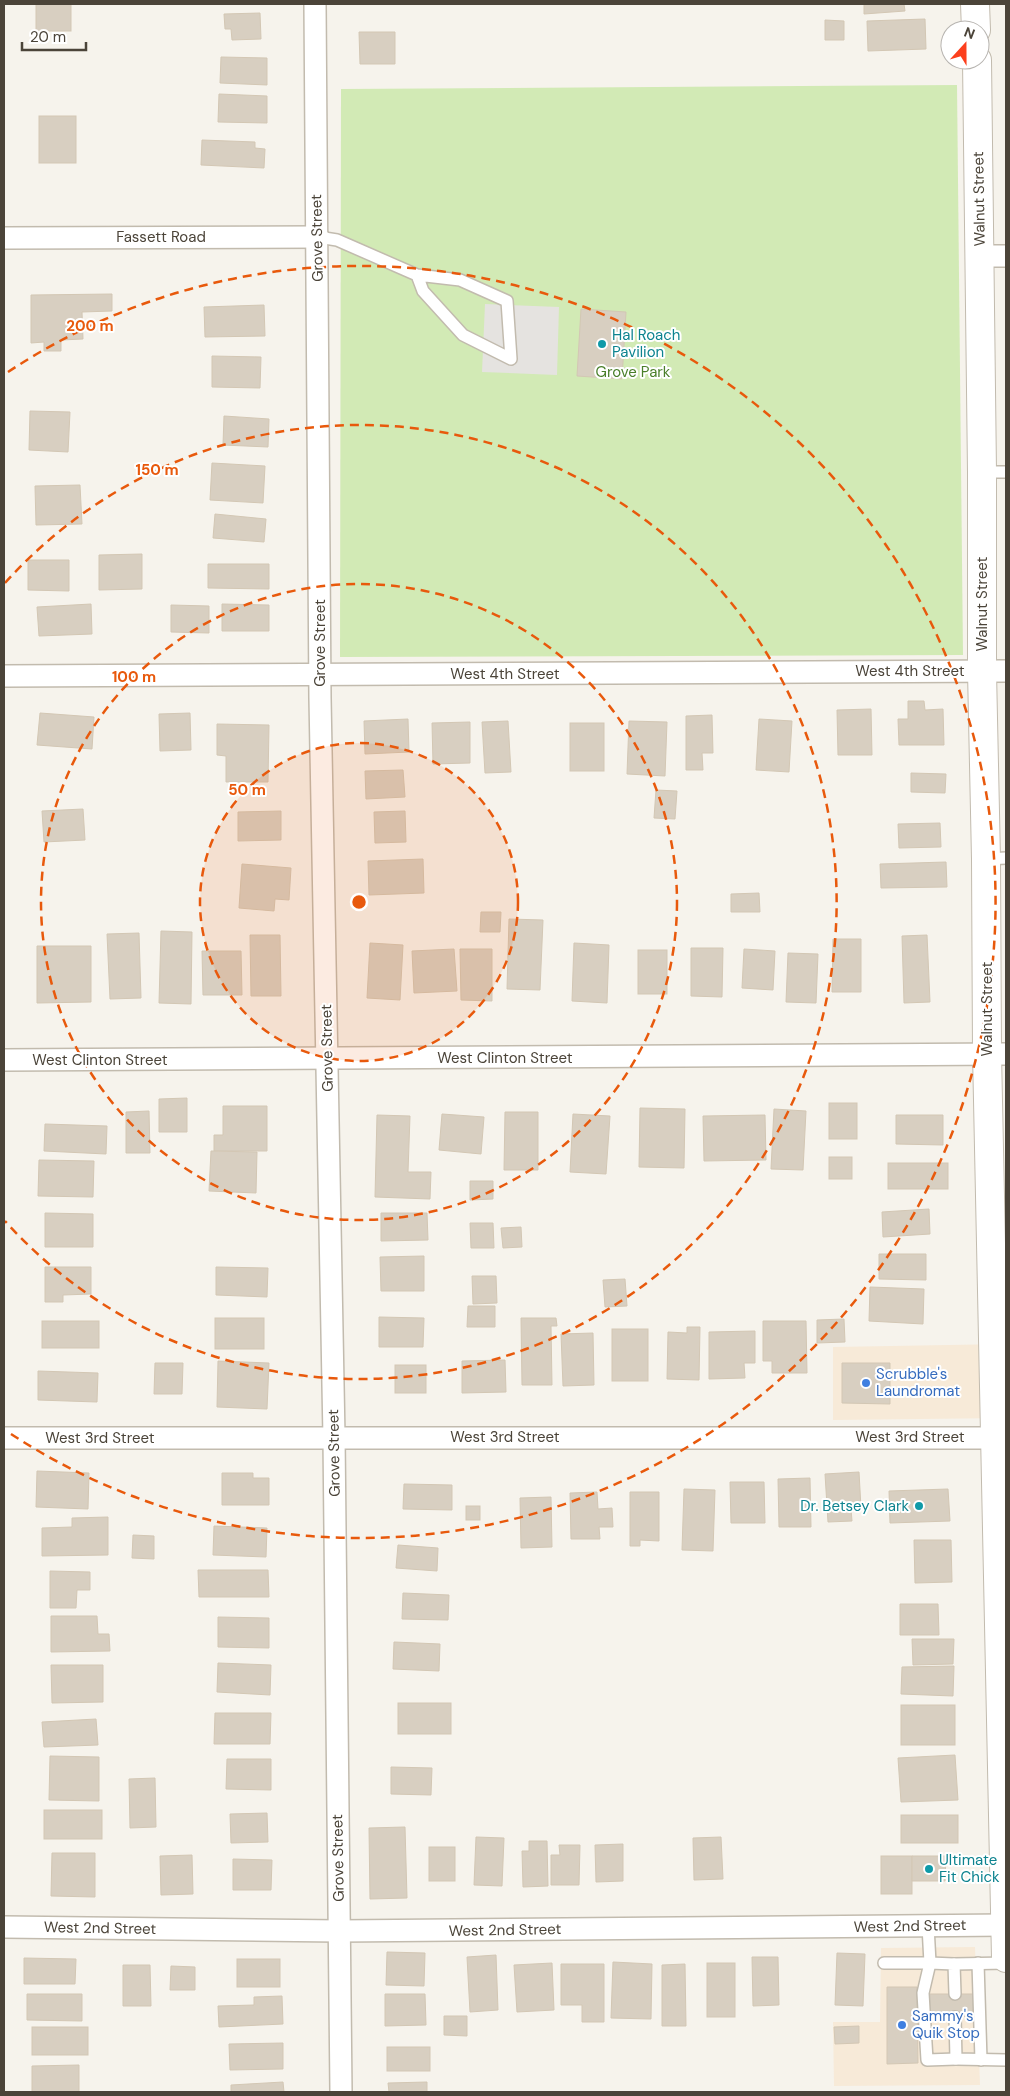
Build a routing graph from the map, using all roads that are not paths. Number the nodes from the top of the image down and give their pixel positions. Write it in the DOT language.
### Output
graph roads {
  1 [pos="314,4"];
  2 [pos="975,4"];
  3 [pos="976,20"];
  4 [pos="977,70"];
  5 [pos="318,237"];
  6 [pos="4,238"];
  7 [pos="979,256"];
  8 [pos="1006,256"];
  9 [pos="417,275"];
  10 [pos="994,472"];
  11 [pos="994,671"];
  12 [pos="320,675"];
  13 [pos="4,676"];
  14 [pos="996,858"];
  15 [pos="996,1054"];
  16 [pos="327,1059"];
  17 [pos="4,1060"];
  18 [pos="999,1241"];
  19 [pos="999,1295"];
  20 [pos="334,1437"];
  21 [pos="4,1438"];
  22 [pos="1001,1438"];
  23 [pos="1006,1925"];
  24 [pos="928,1926"];
  25 [pos="4,1927"];
  26 [pos="339,1931"];
  27 [pos="1006,1958"];
  28 [pos="884,1963"];
  29 [pos="930,1963"];
  30 [pos="1006,1963"];
  31 [pos="954,1964"];
  32 [pos="978,1964"];
  33 [pos="954,1994"];
  34 [pos="955,2017"];
  35 [pos="956,2059"];
  36 [pos="980,2060"];
  37 [pos="1006,2060"];
  38 [pos="341,2092"];
  1 -- 5 [label="street, Grove Street"];
  2 -- 3 [label="street"];
  4 -- 7 [label="street, Walnut Street"];
  5 -- 6 [label="street, Fassett Road"];
  5 -- 9 [label="lane"];
  5 -- 12 [label="street, Grove Street"];
  7 -- 8 [label="street"];
  7 -- 10 [label="street, Walnut Street"];
  9 -- 9 [label="lane"];
  10 -- 11 [label="street, Walnut Street"];
  11 -- 12 [label="street, West 4th Street"];
  11 -- 14 [label="street, Walnut Street"];
  12 -- 13 [label="street, West 4th Street"];
  12 -- 16 [label="street, Grove Street"];
  14 -- 15 [label="street, Walnut Street"];
  15 -- 16 [label="street, West Clinton Street"];
  15 -- 18 [label="street, Walnut Street"];
  16 -- 17 [label="street, West Clinton Street"];
  16 -- 20 [label="street, Grove Street"];
  18 -- 19 [label="street, Walnut Street"];
  19 -- 22 [label="street, Walnut Street"];
  20 -- 21 [label="street, West 3rd Street"];
  20 -- 22 [label="street, West 3rd Street"];
  20 -- 26 [label="street, Grove Street"];
  22 -- 23 [label="street, Walnut Street"];
  23 -- 24 [label="street, West 2nd Street"];
  23 -- 27 [label="street, Walnut Street"];
  24 -- 26 [label="street, West 2nd Street"];
  24 -- 29 [label="lane"];
  25 -- 26 [label="street, West 2nd Street"];
  26 -- 38 [label="street, Grove Street"];
  28 -- 29 [label="lane"];
  29 -- 31 [label="lane"];
  29 -- 35 [label="lane"];
  30 -- 32 [label="lane"];
  31 -- 32 [label="lane"];
  31 -- 33 [label="lane"];
  32 -- 36 [label="lane"];
  34 -- 35 [label="lane"];
  35 -- 36 [label="lane"];
  36 -- 37 [label="lane"];
}
